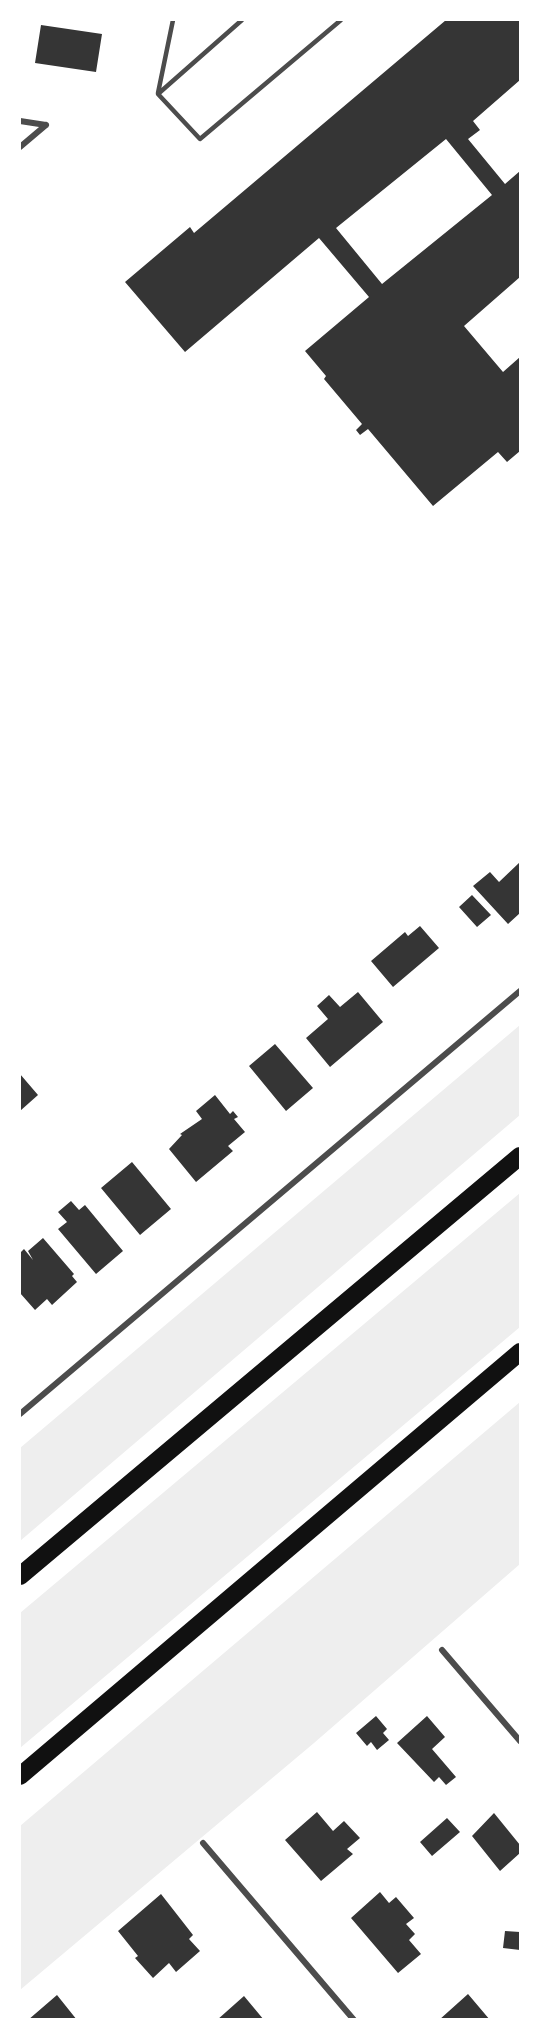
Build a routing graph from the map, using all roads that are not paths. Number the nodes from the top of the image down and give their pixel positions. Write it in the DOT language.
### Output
graph roads {
  1 [pos="173,20"];
  2 [pos="242,20"];
  3 [pos="341,20"];
  4 [pos="158,94"];
  5 [pos="20,121"];
  6 [pos="20,147"];
  7 [pos="520,991"];
  8 [pos="520,1156"];
  9 [pos="520,1352"];
  10 [pos="20,1414"];
  11 [pos="20,1576"];
  12 [pos="442,1650"];
  13 [pos="520,1741"];
  14 [pos="20,1776"];
  15 [pos="203,1843"];
  16 [pos="354,2019"];
  1 -- 4 [label="lane"];
  2 -- 4 [label="lane"];
  3 -- 4 [label="lane"];
  5 -- 6 [label="street"];
  7 -- 10 [label="street"];
  8 -- 11 [label="highway"];
  9 -- 14 [label="highway"];
  12 -- 13 [label="street"];
  15 -- 16 [label="street"];
}
